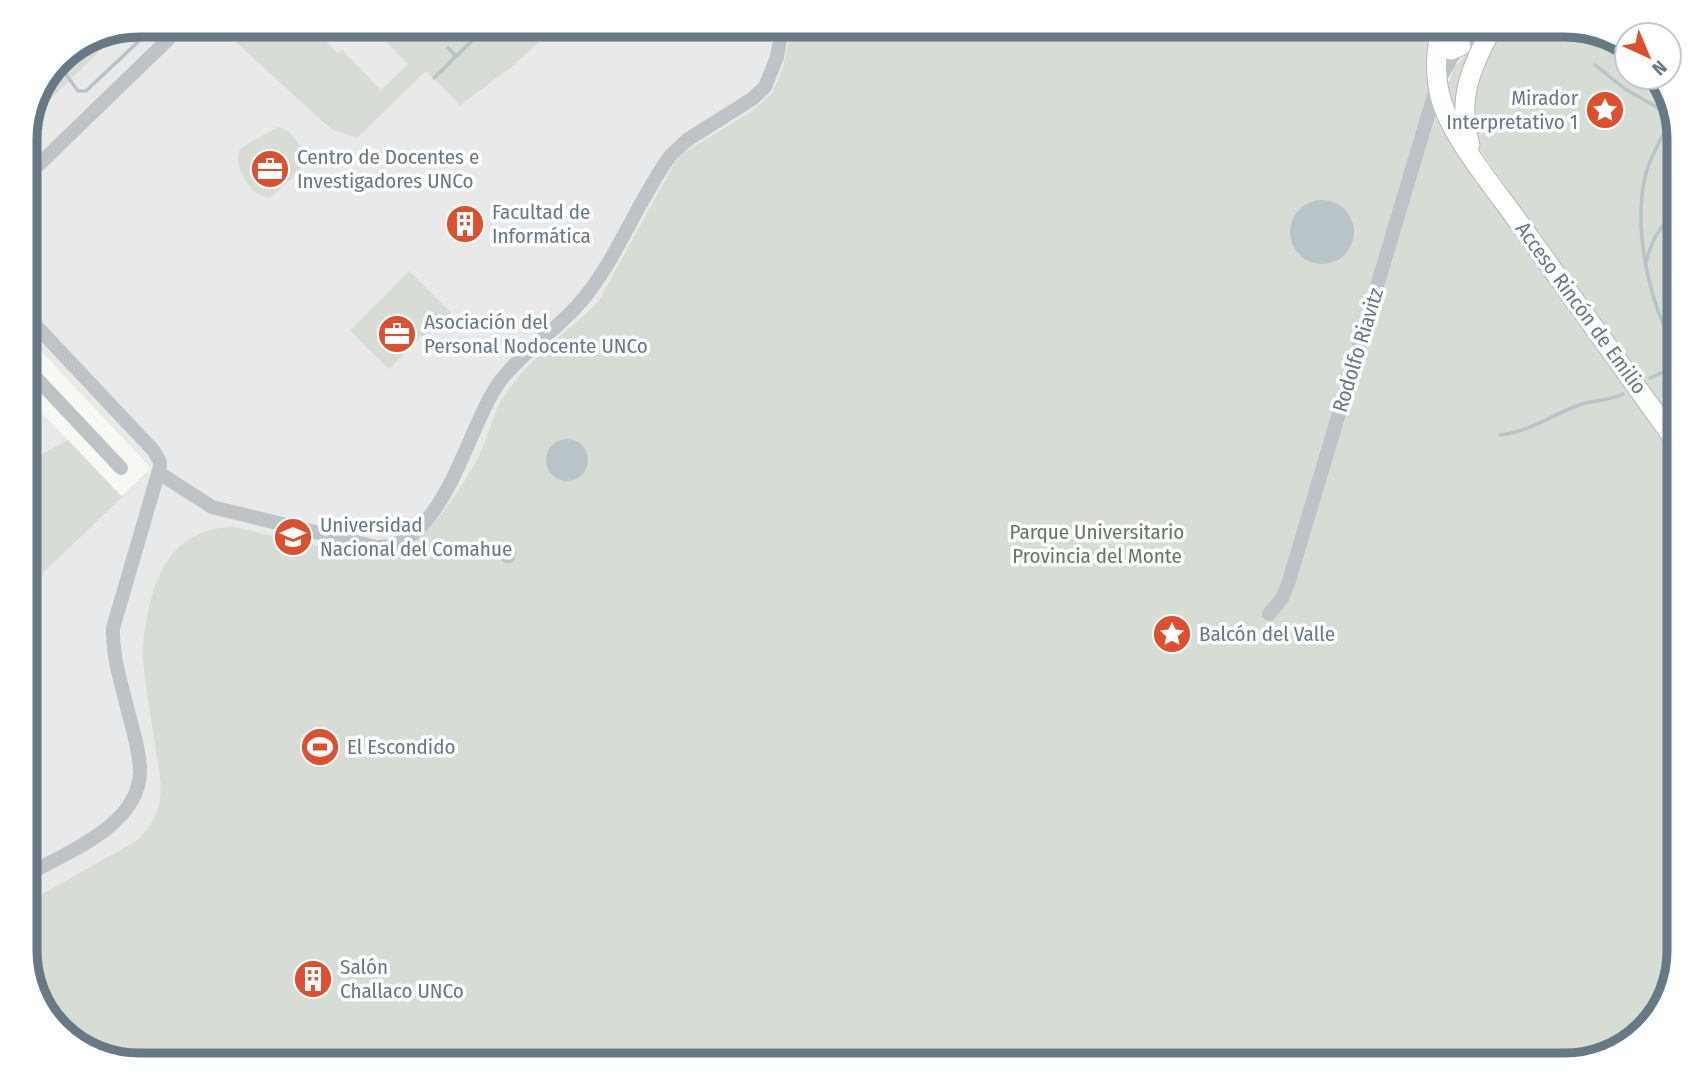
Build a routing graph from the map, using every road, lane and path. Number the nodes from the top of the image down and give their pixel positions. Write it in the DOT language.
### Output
graph roads {
  1 [pos="171,37"];
  2 [pos="781,37"];
  3 [pos="1440,37"];
  4 [pos="1442,37"];
  5 [pos="1470,37"];
  6 [pos="1488,37"];
  7 [pos="1461,46"];
  8 [pos="1438,82"];
  9 [pos="1421,136"];
  10 [pos="37,166"];
  11 [pos="1482,171"];
  12 [pos="37,327"];
  13 [pos="37,379"];
  14 [pos="1667,429"];
  15 [pos="121,468"];
  16 [pos="159,473"];
  17 [pos="1269,614"];
  18 [pos="37,869"];
  1 -- 10 [label="street"];
  2 -- 16 [label="street"];
  3 -- 8 [label="main road, Rodolfo Riavitz"];
  4 -- 7 [label="main road"];
  5 -- 7 [label="street, Rodolfo Riavitz"];
  6 -- 11 [label="main road, Acceso Rincón de Emilio"];
  7 -- 8 [label="street, Rodolfo Riavitz"];
  8 -- 9 [label="street, Rodolfo Riavitz"];
  8 -- 11 [label="main road, Acceso Rincón de Emilio"];
  9 -- 11 [label="street"];
  9 -- 17 [label="street, Rodolfo Riavitz"];
  11 -- 14 [label="main road, Acceso Rincón de Emilio"];
  12 -- 16 [label="street"];
  13 -- 15 [label="street"];
  16 -- 18 [label="street"];
}
